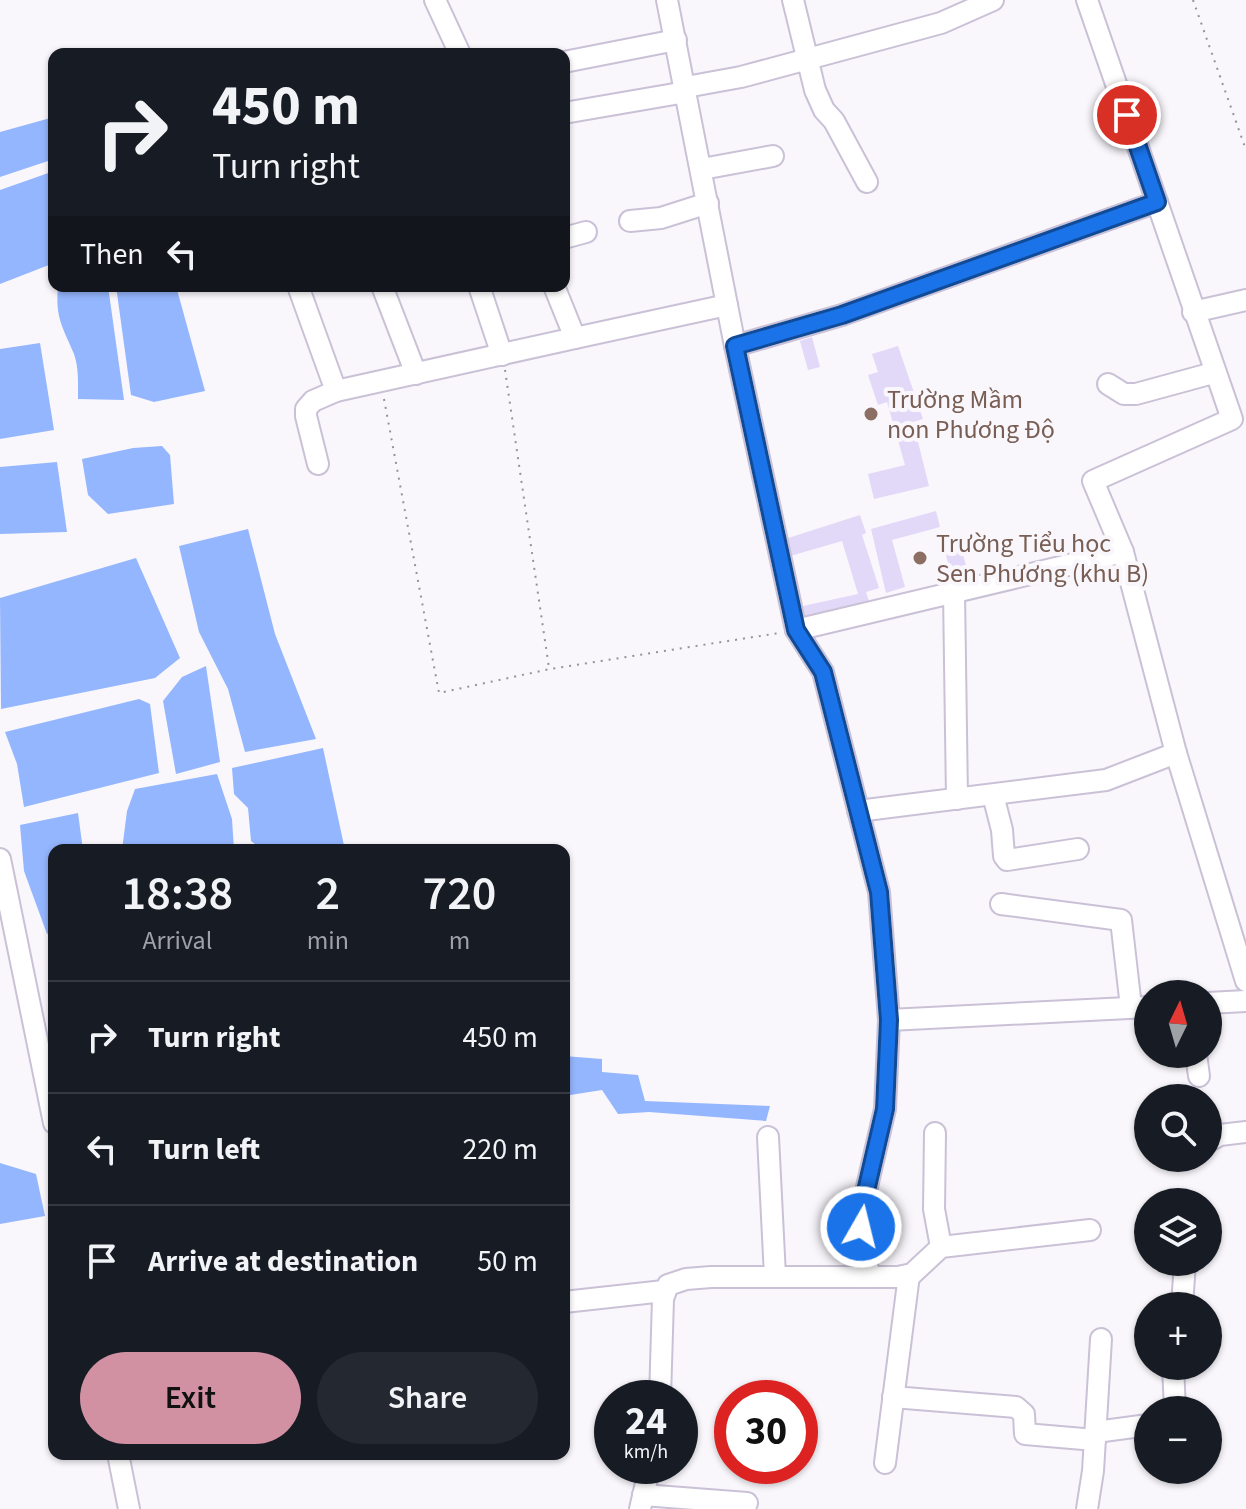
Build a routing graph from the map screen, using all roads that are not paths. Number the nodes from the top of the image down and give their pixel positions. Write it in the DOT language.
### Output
graph roads {
  1 [pos="435,0"];
  2 [pos="667,0"];
  3 [pos="793,0"];
  4 [pos="993,0"];
  5 [pos="1087,0"];
  6 [pos="676,40"];
  7 [pos="457,48"];
  8 [pos="570,61"];
  9 [pos="806,61"];
  10 [pos="686,90"];
  11 [pos="570,112"];
  12 [pos="773,156"];
  13 [pos="702,169"];
  14 [pos="867,182"];
  15 [pos="1157,202"];
  16 [pos="708,203"];
  17 [pos="630,221"];
  18 [pos="586,232"];
  19 [pos="570,236"];
  20 [pos="300,292"];
  21 [pos="384,292"];
  22 [pos="481,292"];
  23 [pos="556,292"];
  24 [pos="1246,300"];
  25 [pos="727,305"];
  26 [pos="1193,312"];
  27 [pos="575,338"];
  28 [pos="735,346"];
  29 [pos="502,355"];
  30 [pos="1213,373"];
  31 [pos="416,374"];
  32 [pos="1108,384"];
  33 [pos="336,391"];
  34 [pos="318,464"];
  35 [pos="1123,552"];
  36 [pos="954,592"];
  37 [pos="796,630"];
  38 [pos="1176,753"];
  39 [pos="993,795"];
  40 [pos="957,799"];
  41 [pos="858,811"];
  42 [pos="1078,849"];
  43 [pos="0,859"];
  44 [pos="1001,904"];
  45 [pos="1134,980"];
  46 [pos="1246,981"];
  47 [pos="1246,1001"];
  48 [pos="1222,1002"];
  49 [pos="1134,1007"];
  50 [pos="889,1020"];
  51 [pos="1198,1068"];
  52 [pos="1199,1076"];
  53 [pos="48,1094"];
  54 [pos="1246,1132"];
  55 [pos="935,1133"];
  56 [pos="1222,1135"];
  57 [pos="768,1137"];
  58 [pos="1090,1230"];
  59 [pos="941,1247"];
  60 [pos="909,1275"];
  61 [pos="775,1276"];
  62 [pos="869,1276"];
  63 [pos="664,1291"];
  64 [pos="570,1301"];
  65 [pos="1101,1339"];
  66 [pos="661,1380"];
  67 [pos="893,1397"];
  68 [pos="1134,1428"];
  69 [pos="1095,1436"];
  70 [pos="119,1460"];
  71 [pos="885,1463"];
  72 [pos="642,1502"];
  73 [pos="747,1503"];
  74 [pos="129,1509"];
  75 [pos="1087,1509"];
  1 -- 7 [label="street"];
  2 -- 6 [label="street"];
  3 -- 9 [label="street"];
  4 -- 9 [label="street"];
  5 -- 15 [label="street"];
  6 -- 8 [label="street"];
  6 -- 10 [label="street"];
  9 -- 10 [label="street"];
  9 -- 14 [label="street"];
  10 -- 11 [label="street"];
  10 -- 13 [label="street"];
  12 -- 13 [label="street"];
  13 -- 16 [label="street"];
  15 -- 26 [label="street"];
  15 -- 28 [label="street"];
  16 -- 17 [label="street"];
  16 -- 25 [label="street"];
  18 -- 19 [label="street"];
  20 -- 33 [label="street"];
  21 -- 31 [label="street"];
  22 -- 29 [label="street"];
  23 -- 27 [label="street"];
  24 -- 26 [label="street"];
  25 -- 27 [label="street"];
  25 -- 28 [label="street"];
  26 -- 30 [label="street"];
  27 -- 29 [label="street"];
  28 -- 37 [label="street"];
  29 -- 31 [label="street"];
  30 -- 32 [label="street"];
  30 -- 35 [label="street"];
  31 -- 33 [label="street"];
  33 -- 34 [label="street"];
  35 -- 36 [label="street"];
  35 -- 38 [label="street"];
  36 -- 37 [label="street"];
  36 -- 40 [label="street"];
  37 -- 41 [label="street"];
  38 -- 39 [label="street"];
  38 -- 46 [label="street"];
  39 -- 40 [label="street"];
  39 -- 42 [label="street"];
  40 -- 41 [label="street"];
  41 -- 50 [label="street"];
  43 -- 53 [label="street"];
  44 -- 45 [label="street"];
  47 -- 48 [label="street"];
  49 -- 50 [label="street"];
  50 -- 62 [label="street"];
  51 -- 52 [label="street"];
  54 -- 56 [label="street"];
  55 -- 59 [label="street"];
  57 -- 61 [label="street"];
  58 -- 59 [label="street"];
  59 -- 60 [label="street"];
  60 -- 62 [label="street"];
  60 -- 67 [label="street"];
  61 -- 62 [label="street"];
  61 -- 63 [label="street"];
  63 -- 64 [label="street"];
  63 -- 66 [label="street"];
  65 -- 69 [label="street"];
  67 -- 69 [label="street"];
  67 -- 71 [label="street"];
  68 -- 69 [label="street"];
  69 -- 75 [label="street"];
  70 -- 74 [label="street"];
  72 -- 73 [label="street"];
}
